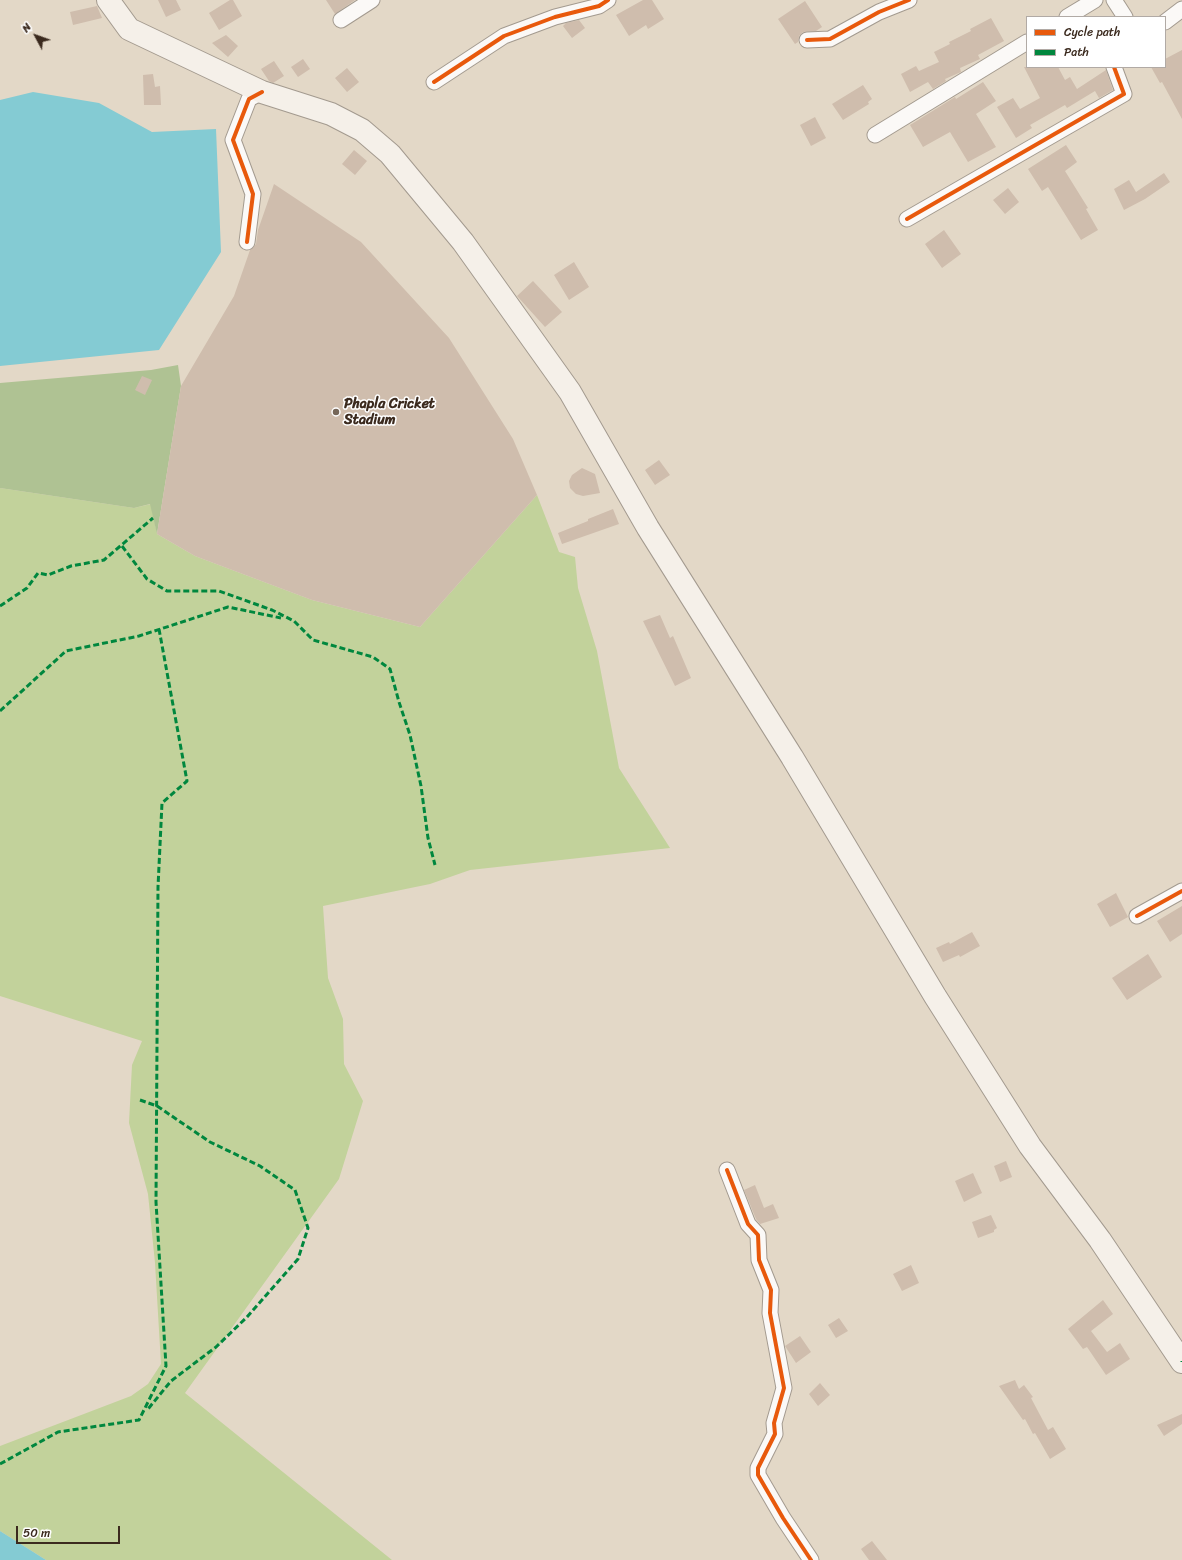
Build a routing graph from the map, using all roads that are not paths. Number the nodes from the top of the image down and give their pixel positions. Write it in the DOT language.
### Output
graph roads {
  1 [pos="108,0"];
  2 [pos="372,0"];
  3 [pos="608,0"];
  4 [pos="909,0"];
  5 [pos="1095,0"];
  6 [pos="1114,0"];
  7 [pos="1182,10"];
  8 [pos="1069,16"];
  9 [pos="1124,16"];
  10 [pos="341,20"];
  11 [pos="1166,21"];
  12 [pos="807,40"];
  13 [pos="1026,43"];
  14 [pos="1114,68"];
  15 [pos="434,82"];
  16 [pos="262,92"];
  17 [pos="875,134"];
  18 [pos="907,219"];
  19 [pos="247,242"];
  20 [pos="1182,891"];
  21 [pos="1137,916"];
  22 [pos="727,1170"];
  23 [pos="1182,1362"];
  24 [pos="811,1560"];
  1 -- 16 [label="main road"];
  2 -- 10 [label="street"];
  3 -- 15 [label="street"];
  4 -- 12 [label="street"];
  5 -- 8 [label="street"];
  6 -- 9 [label="street"];
  7 -- 11 [label="street"];
  13 -- 17 [label="street"];
  14 -- 18 [label="street"];
  16 -- 19 [label="street"];
  16 -- 23 [label="main road"];
  20 -- 21 [label="street"];
  22 -- 24 [label="street"];
}
